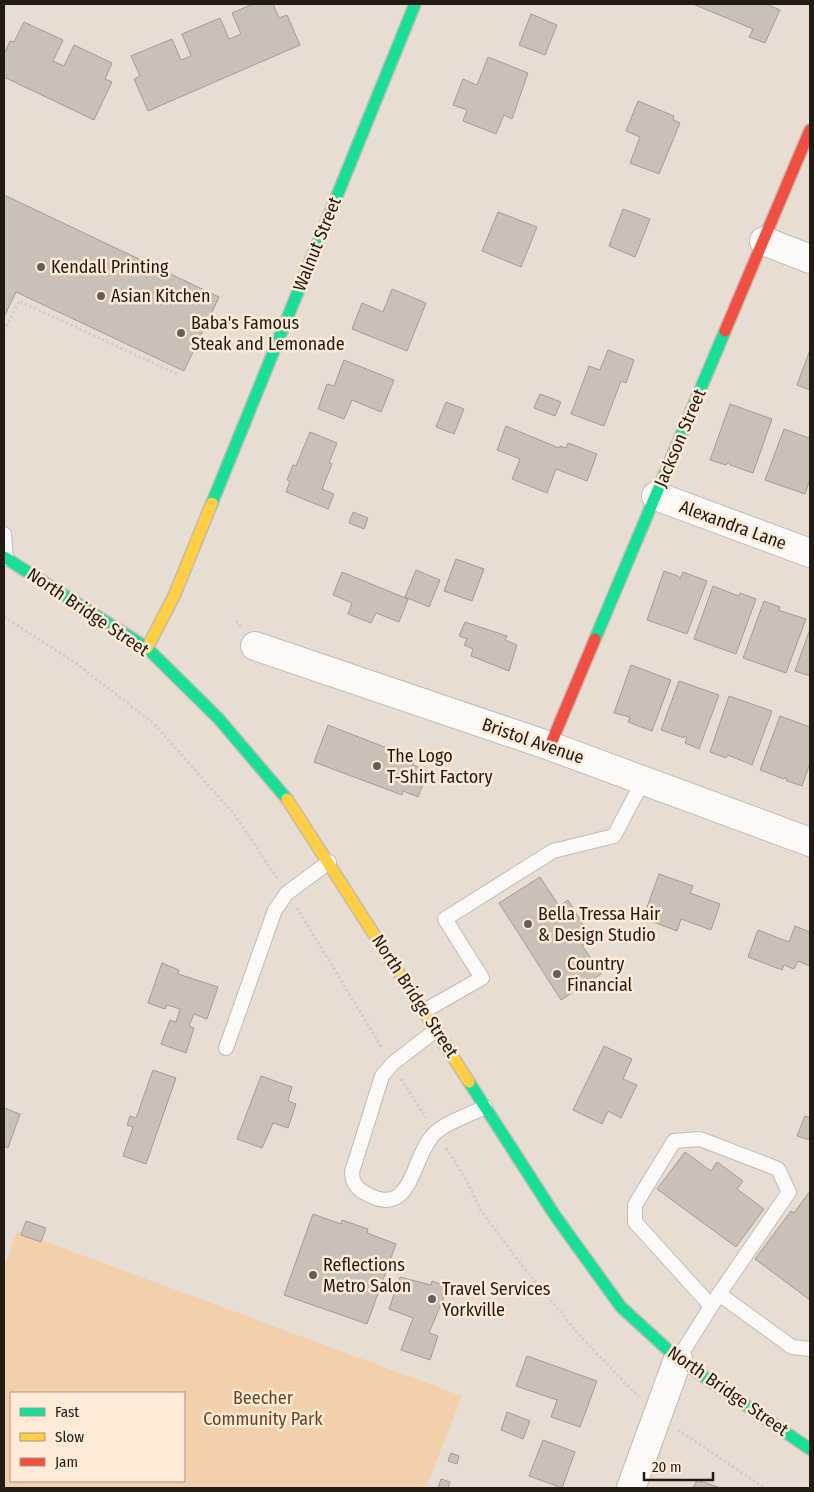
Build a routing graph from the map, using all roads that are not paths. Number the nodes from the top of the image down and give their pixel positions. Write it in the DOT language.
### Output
graph roads {
  1 [pos="415,4"];
  2 [pos="810,130"];
  3 [pos="764,241"];
  4 [pos="810,259"];
  5 [pos="656,496"];
  6 [pos="4,534"];
  7 [pos="810,553"];
  8 [pos="5,558"];
  9 [pos="255,646"];
  10 [pos="147,648"];
  11 [pos="550,746"];
  12 [pos="643,780"];
  13 [pos="810,842"];
  14 [pos="329,862"];
  15 [pos="424,1011"];
  16 [pos="436,1030"];
  17 [pos="226,1048"];
  18 [pos="486,1107"];
  19 [pos="719,1294"];
  20 [pos="711,1306"];
  21 [pos="810,1350"];
  22 [pos="678,1359"];
  23 [pos="810,1449"];
  24 [pos="631,1488"];
  1 -- 10 [label="main road, Walnut Street"];
  2 -- 3 [label="main road, Jackson Street"];
  3 -- 4 [label="street"];
  3 -- 5 [label="main road, Jackson Street"];
  5 -- 7 [label="street, Alexandra Lane"];
  5 -- 11 [label="main road, Jackson Street"];
  6 -- 8 [label="lane"];
  8 -- 10 [label="main road, North Bridge Street"];
  9 -- 11 [label="street, Bristol Avenue"];
  10 -- 14 [label="main road, North Bridge Street"];
  11 -- 12 [label="street, Bristol Avenue"];
  12 -- 13 [label="street, Bristol Avenue"];
  12 -- 15 [label="lane"];
  14 -- 15 [label="main road, North Bridge Street"];
  14 -- 17 [label="lane"];
  15 -- 16 [label="main road, North Bridge Street"];
  16 -- 18 [label="main road, North Bridge Street"];
  16 -- 18 [label="lane"];
  18 -- 22 [label="main road, North Bridge Street"];
  19 -- 20 [label="lane"];
  19 -- 20 [label="lane"];
  19 -- 21 [label="lane"];
  20 -- 22 [label="lane"];
  22 -- 23 [label="main road, North Bridge Street"];
  22 -- 24 [label="street"];
}
